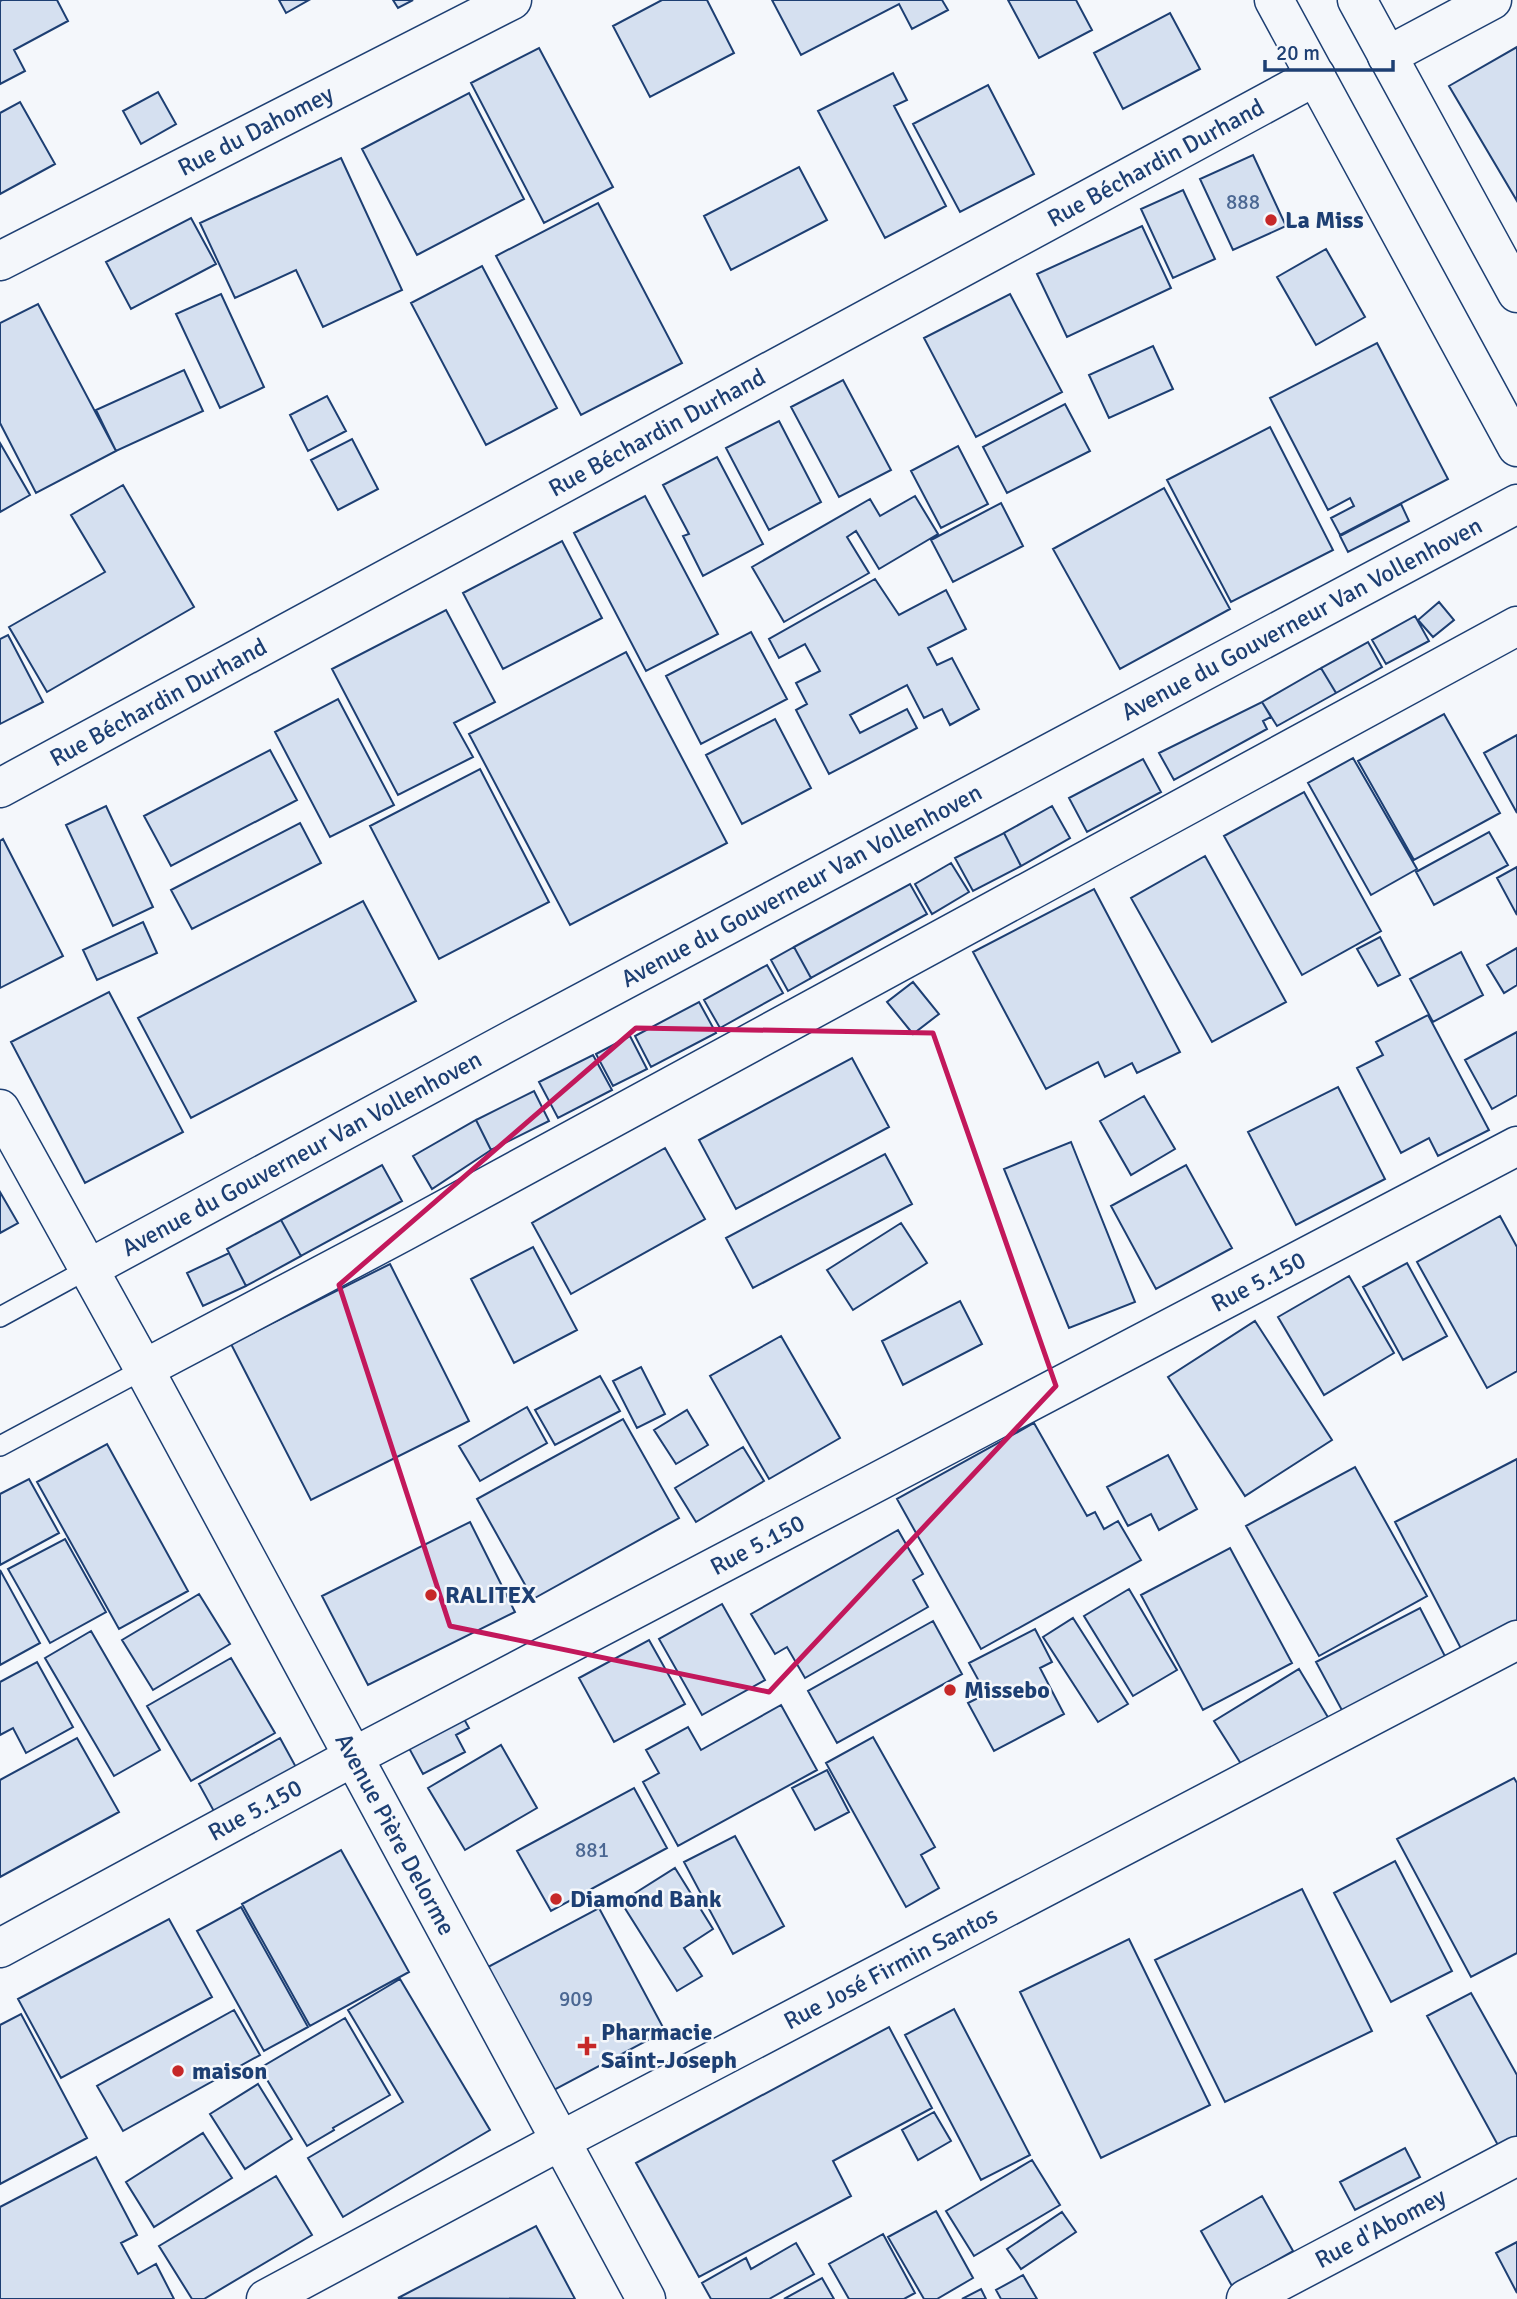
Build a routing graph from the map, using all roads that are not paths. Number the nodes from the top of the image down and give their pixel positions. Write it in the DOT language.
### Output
graph roads {
  1 [pos="512,0"];
  2 [pos="1274,0"];
  3 [pos="1357,0"];
  4 [pos="1492,0"];
  5 [pos="1387,56"];
  6 [pos="1315,76"];
  7 [pos="0,261"];
  8 [pos="1517,293"];
  9 [pos="1517,447"];
  10 [pos="1517,504"];
  11 [pos="1517,626"];
  12 [pos="0,788"];
  13 [pos="0,1109"];
  14 [pos="1517,1146"];
  15 [pos="88,1269"];
  16 [pos="0,1317"];
  17 [pos="144,1369"];
  18 [pos="0,1446"];
  19 [pos="1517,1640"];
  20 [pos="353,1757"];
  21 [pos="0,1948"];
  22 [pos="560,2141"];
  23 [pos="1517,2156"];
  24 [pos="266,2299"];
  25 [pos="646,2299"];
  26 [pos="1246,2299"];
  1 -- 7 [label="street, Rue du Dahomey"];
  2 -- 6 [label="street"];
  3 -- 5 [label="street"];
  4 -- 5 [label="street"];
  5 -- 8 [label="street"];
  6 -- 9 [label="street"];
  6 -- 12 [label="street, Rue Béchardin Durhand"];
  10 -- 15 [label="street, Avenue du Gouverneur Van Vollenhoven"];
  11 -- 17 [label="street"];
  13 -- 15 [label="street, Avenue Pière Delorme"];
  14 -- 20 [label="street, Rue 5.150"];
  15 -- 16 [label="lane"];
  15 -- 17 [label="street, Avenue Pière Delorme"];
  17 -- 18 [label="lane"];
  17 -- 20 [label="street, Avenue Pière Delorme"];
  19 -- 22 [label="street, Rue José Firmin Santos"];
  20 -- 21 [label="street, Rue 5.150"];
  20 -- 22 [label="street, Avenue Pière Delorme"];
  22 -- 24 [label="street, Rue José Firmin Santos"];
  22 -- 25 [label="street, Avenue Pière Delorme"];
  23 -- 26 [label="street, Rue d'Abomey"];
}
